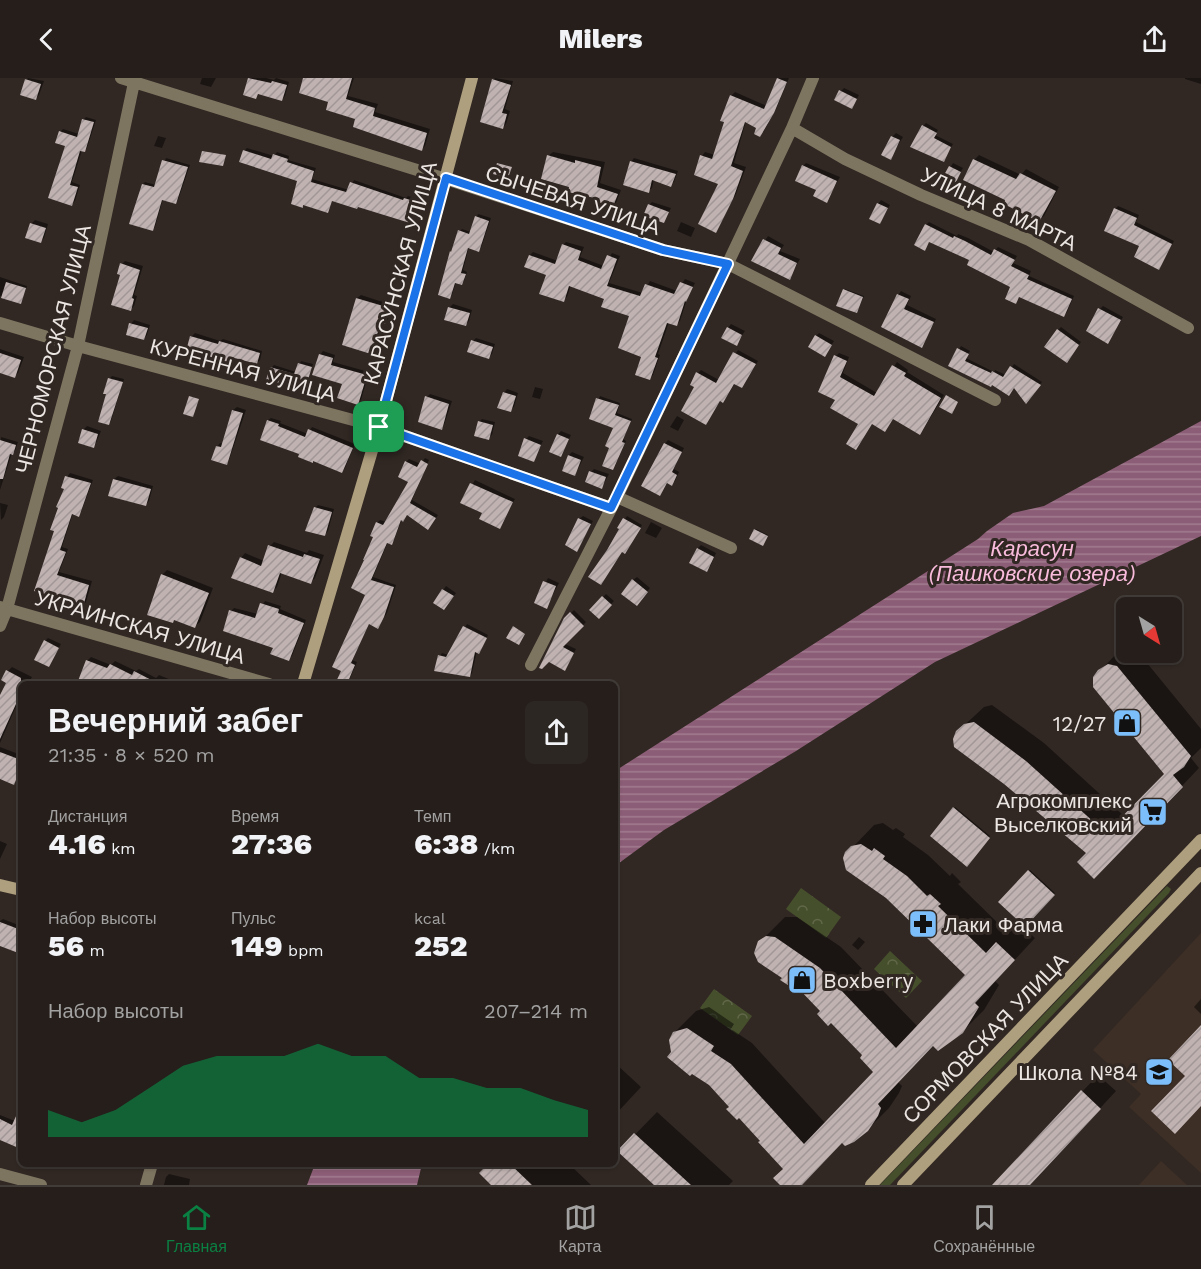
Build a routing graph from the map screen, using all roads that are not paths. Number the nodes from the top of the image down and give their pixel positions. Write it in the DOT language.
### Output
graph roads {
  1 [pos="121,78"];
  2 [pos="472,78"];
  3 [pos="813,78"];
  4 [pos="135,80"];
  5 [pos="792,128"];
  6 [pos="446,178"];
  7 [pos="728,264"];
  8 [pos="0,322"];
  9 [pos="1188,328"];
  10 [pos="78,346"];
  11 [pos="995,400"];
  12 [pos="379,427"];
  13 [pos="614,502"];
  14 [pos="731,548"];
  15 [pos="3,608"];
  16 [pos="0,626"];
  17 [pos="531,665"];
  18 [pos="258,681"];
  19 [pos="304,681"];
  20 [pos="1201,840"];
  21 [pos="1171,871"];
  22 [pos="1201,873"];
  23 [pos="0,885"];
  24 [pos="1188,886"];
  25 [pos="18,889"];
  26 [pos="151,1167"];
  27 [pos="0,1174"];
  28 [pos="41,1185"];
  29 [pos="146,1185"];
  30 [pos="871,1185"];
  31 [pos="903,1185"];
  1 -- 4 [label="street, СЫЧЕВАЯ УЛИЦА"];
  2 -- 6 [label="main road, КАРАСУНСКАЯ УЛИЦА"];
  3 -- 5 [label="street"];
  4 -- 6 [label="street, СЫЧЕВАЯ УЛИЦА"];
  4 -- 10 [label="street, ЧЕРНОМОРСКАЯ УЛИЦА"];
  5 -- 7 [label="street"];
  5 -- 9 [label="street, УЛИЦА 8 МАРТА"];
  6 -- 7 [label="street, СЫЧЕВАЯ УЛИЦА"];
  6 -- 12 [label="main road, КАРАСУНСКАЯ УЛИЦА"];
  7 -- 11 [label="street, СЫЧЕВАЯ УЛИЦА"];
  7 -- 13 [label="street"];
  8 -- 10 [label="street, КУРЕННАЯ УЛИЦА"];
  10 -- 12 [label="street, КУРЕННАЯ УЛИЦА"];
  10 -- 15 [label="street, ЧЕРНОМОРСКАЯ УЛИЦА"];
  12 -- 13 [label="street, КУРЕННАЯ УЛИЦА"];
  12 -- 19 [label="main road, КАРАСУНСКАЯ УЛИЦА"];
  13 -- 14 [label="street, КУРЕННАЯ УЛИЦА"];
  13 -- 17 [label="street"];
  15 -- 16 [label="street, ЧЕРНОМОРСКАЯ УЛИЦА"];
  15 -- 18 [label="street, УКРАИНСКАЯ УЛИЦА"];
  20 -- 21 [label="main road, СОРМОВСКАЯ УЛИЦА"];
  21 -- 24 [label="main road"];
  21 -- 30 [label="main road, СОРМОВСКАЯ УЛИЦА"];
  22 -- 24 [label="main road, СОРМОВСКАЯ УЛИЦА"];
  23 -- 25 [label="main road"];
  24 -- 31 [label="main road, СОРМОВСКАЯ УЛИЦА"];
  26 -- 29 [label="street"];
  27 -- 28 [label="street"];
}
